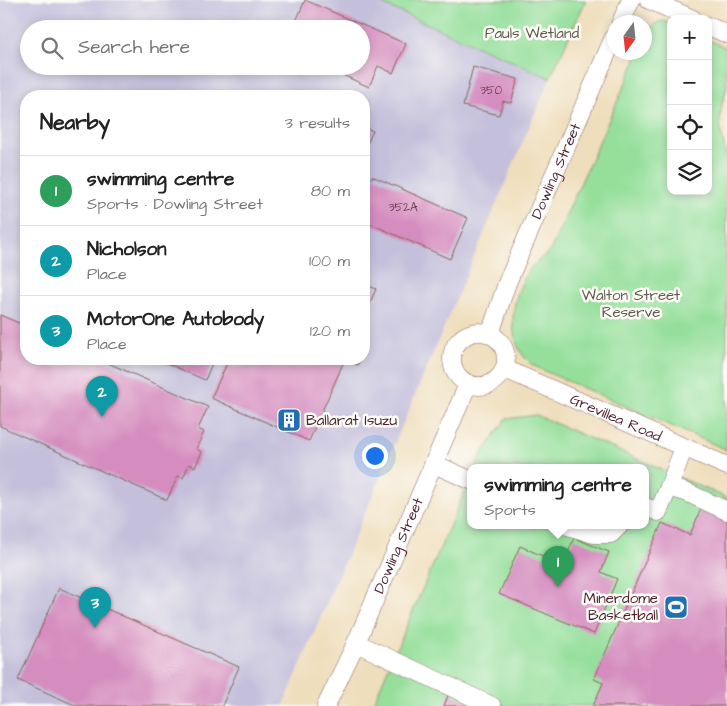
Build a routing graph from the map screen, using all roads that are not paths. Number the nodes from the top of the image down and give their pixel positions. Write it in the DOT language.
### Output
graph roads {
  1 [pos="631,0"];
  2 [pos="650,0"];
  3 [pos="624,15"];
  4 [pos="683,15"];
  5 [pos="712,28"];
  6 [pos="727,34"];
  7 [pos="607,52"];
  8 [pos="490,334"];
  9 [pos="504,369"];
  10 [pos="468,384"];
  11 [pos="684,447"];
  12 [pos="434,464"];
  13 [pos="727,466"];
  14 [pos="467,479"];
  15 [pos="669,487"];
  16 [pos="649,508"];
  17 [pos="727,511"];
  18 [pos="577,529"];
  19 [pos="616,529"];
  20 [pos="356,643"];
  21 [pos="326,706"];
  22 [pos="492,706"];
  1 -- 3 [label="street"];
  2 -- 4 [label="street"];
  5 -- 6 [label="street"];
  7 -- 8 [label="street, Dowling Street"];
  8 -- 9 [label="street"];
  8 -- 10 [label="street"];
  9 -- 10 [label="street"];
  9 -- 11 [label="street, Grevillea Road"];
  10 -- 12 [label="street, Dowling Street"];
  11 -- 13 [label="street, Grevillea Road"];
  11 -- 15 [label="street"];
  12 -- 14 [label="street"];
  12 -- 20 [label="street, Dowling Street"];
  15 -- 16 [label="street"];
  15 -- 17 [label="street"];
  18 -- 19 [label="street"];
  20 -- 21 [label="street, Dowling Street"];
  20 -- 22 [label="street"];
}
